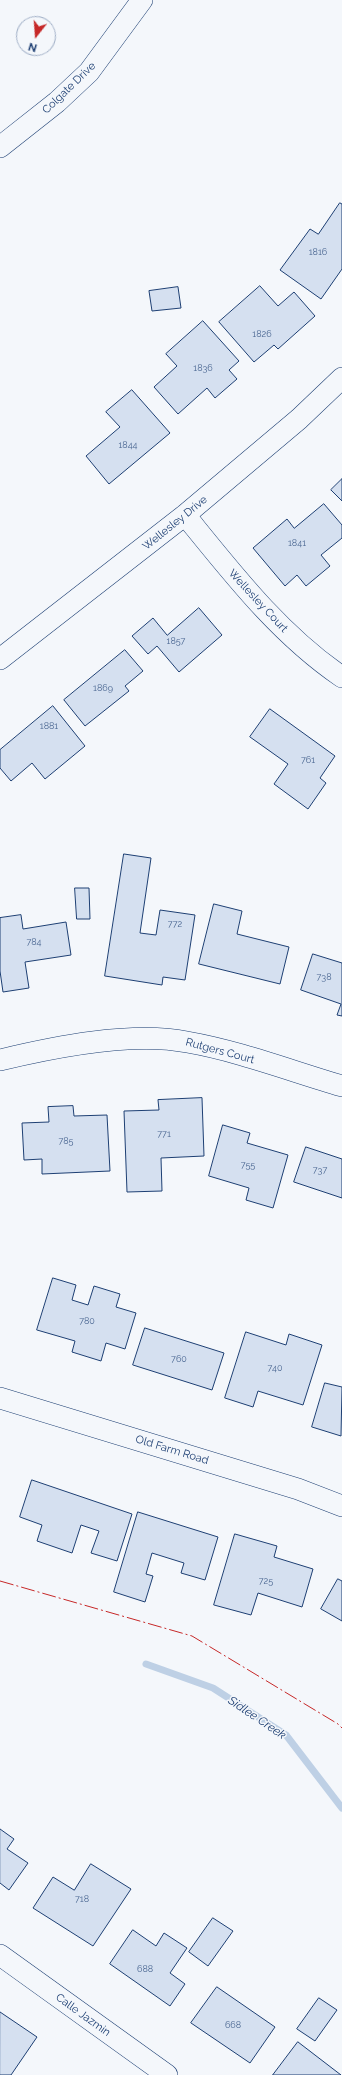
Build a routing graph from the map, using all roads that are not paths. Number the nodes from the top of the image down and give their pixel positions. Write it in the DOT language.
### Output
graph roads {
  1 [pos="142,0"];
  2 [pos="0,147"];
  3 [pos="342,378"];
  4 [pos="185,515"];
  5 [pos="0,659"];
  6 [pos="342,677"];
  7 [pos="0,1060"];
  8 [pos="342,1086"];
  9 [pos="0,1398"];
  10 [pos="342,1506"];
  11 [pos="0,1955"];
  12 [pos="167,2075"];
  1 -- 2 [label="street, Colgate Drive"];
  3 -- 4 [label="street, Wellesley Drive"];
  4 -- 5 [label="street, Wellesley Drive"];
  4 -- 6 [label="street, Wellesley Court"];
  7 -- 8 [label="street, Rutgers Court"];
  9 -- 10 [label="street, Old Farm Road"];
  11 -- 12 [label="street, Calle Jazmin"];
}
